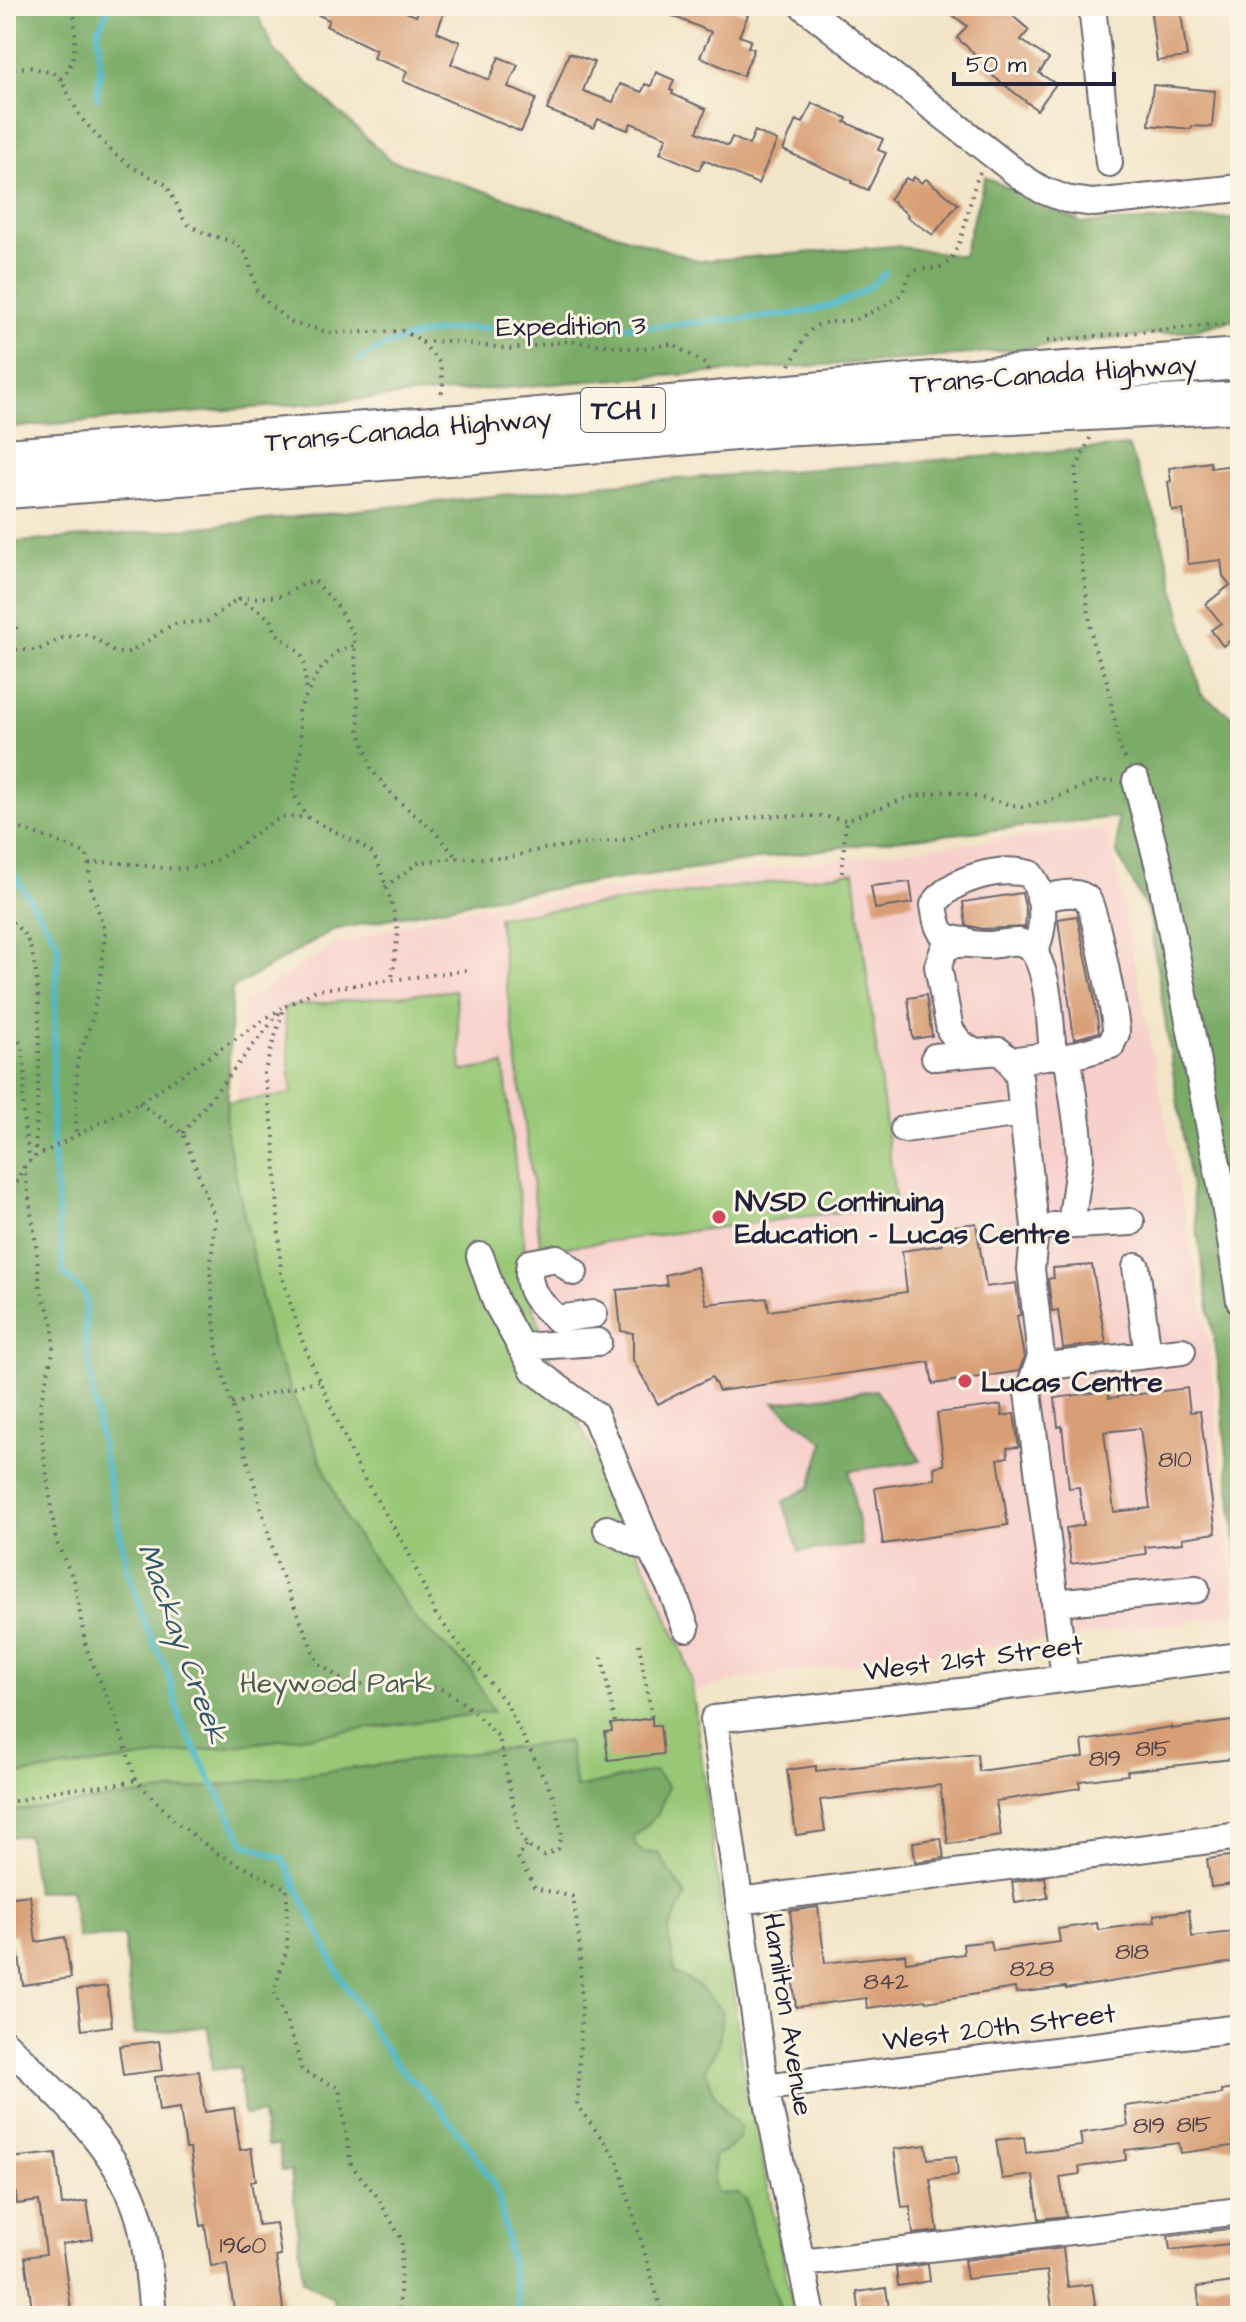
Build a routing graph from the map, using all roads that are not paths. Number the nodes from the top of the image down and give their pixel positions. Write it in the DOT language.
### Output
graph roads {
  1 [pos="803,6"];
  2 [pos="1092,6"];
  3 [pos="1109,163"];
  4 [pos="1240,188"];
  5 [pos="1240,359"];
  6 [pos="1240,402"];
  7 [pos="6,459"];
  8 [pos="6,488"];
  9 [pos="1136,781"];
  10 [pos="1040,899"];
  11 [pos="966,941"];
  12 [pos="1035,951"];
  13 [pos="973,1052"];
  14 [pos="935,1057"];
  15 [pos="1059,1057"];
  16 [pos="1010,1061"];
  17 [pos="1022,1113"];
  18 [pos="904,1129"];
  19 [pos="1131,1222"];
  20 [pos="1071,1225"];
  21 [pos="1035,1227"];
  22 [pos="480,1256"];
  23 [pos="1136,1267"];
  24 [pos="574,1272"];
  25 [pos="1240,1301"];
  26 [pos="594,1314"];
  27 [pos="598,1342"];
  28 [pos="521,1347"];
  29 [pos="1182,1351"];
  30 [pos="1148,1355"];
  31 [pos="1038,1367"];
  32 [pos="607,1529"];
  33 [pos="651,1550"];
  34 [pos="1196,1589"];
  35 [pos="1055,1603"];
  36 [pos="686,1628"];
  37 [pos="1240,1656"];
  38 [pos="1065,1678"];
  39 [pos="714,1719"];
  40 [pos="1240,1836"];
  41 [pos="739,1901"];
  42 [pos="1240,2028"];
  43 [pos="6,2044"];
  44 [pos="765,2087"];
  45 [pos="1240,2211"];
  46 [pos="802,2263"];
  47 [pos="153,2316"];
  48 [pos="812,2316"];
  1 -- 4 [label="street"];
  2 -- 3 [label="street"];
  5 -- 7 [label="highway, Trans-Canada Highway / TCH 1"];
  6 -- 8 [label="highway, Trans-Canada Highway / TCH 1"];
  9 -- 25 [label="street"];
  10 -- 11 [label="street"];
  10 -- 12 [label="street"];
  10 -- 15 [label="street"];
  11 -- 12 [label="street"];
  11 -- 13 [label="street"];
  12 -- 15 [label="street"];
  13 -- 14 [label="street"];
  13 -- 16 [label="street"];
  15 -- 16 [label="street"];
  15 -- 20 [label="street"];
  16 -- 17 [label="street"];
  17 -- 18 [label="street"];
  17 -- 21 [label="street"];
  19 -- 20 [label="street"];
  20 -- 21 [label="street"];
  21 -- 31 [label="street"];
  22 -- 28 [label="street"];
  23 -- 30 [label="street"];
  24 -- 26 [label="street"];
  27 -- 28 [label="street"];
  28 -- 33 [label="street"];
  29 -- 30 [label="street"];
  30 -- 31 [label="street"];
  31 -- 35 [label="street"];
  32 -- 33 [label="street"];
  33 -- 36 [label="street"];
  34 -- 35 [label="street"];
  35 -- 38 [label="street"];
  37 -- 38 [label="street, West 21st Street"];
  38 -- 39 [label="street, West 21st Street"];
  39 -- 41 [label="street, Hamilton Avenue"];
  40 -- 41 [label="street"];
  41 -- 44 [label="street, Hamilton Avenue"];
  42 -- 44 [label="street, West 20th Street"];
  43 -- 47 [label="street"];
  44 -- 46 [label="street, Hamilton Avenue"];
  45 -- 46 [label="street"];
  46 -- 48 [label="street, Hamilton Avenue"];
}
